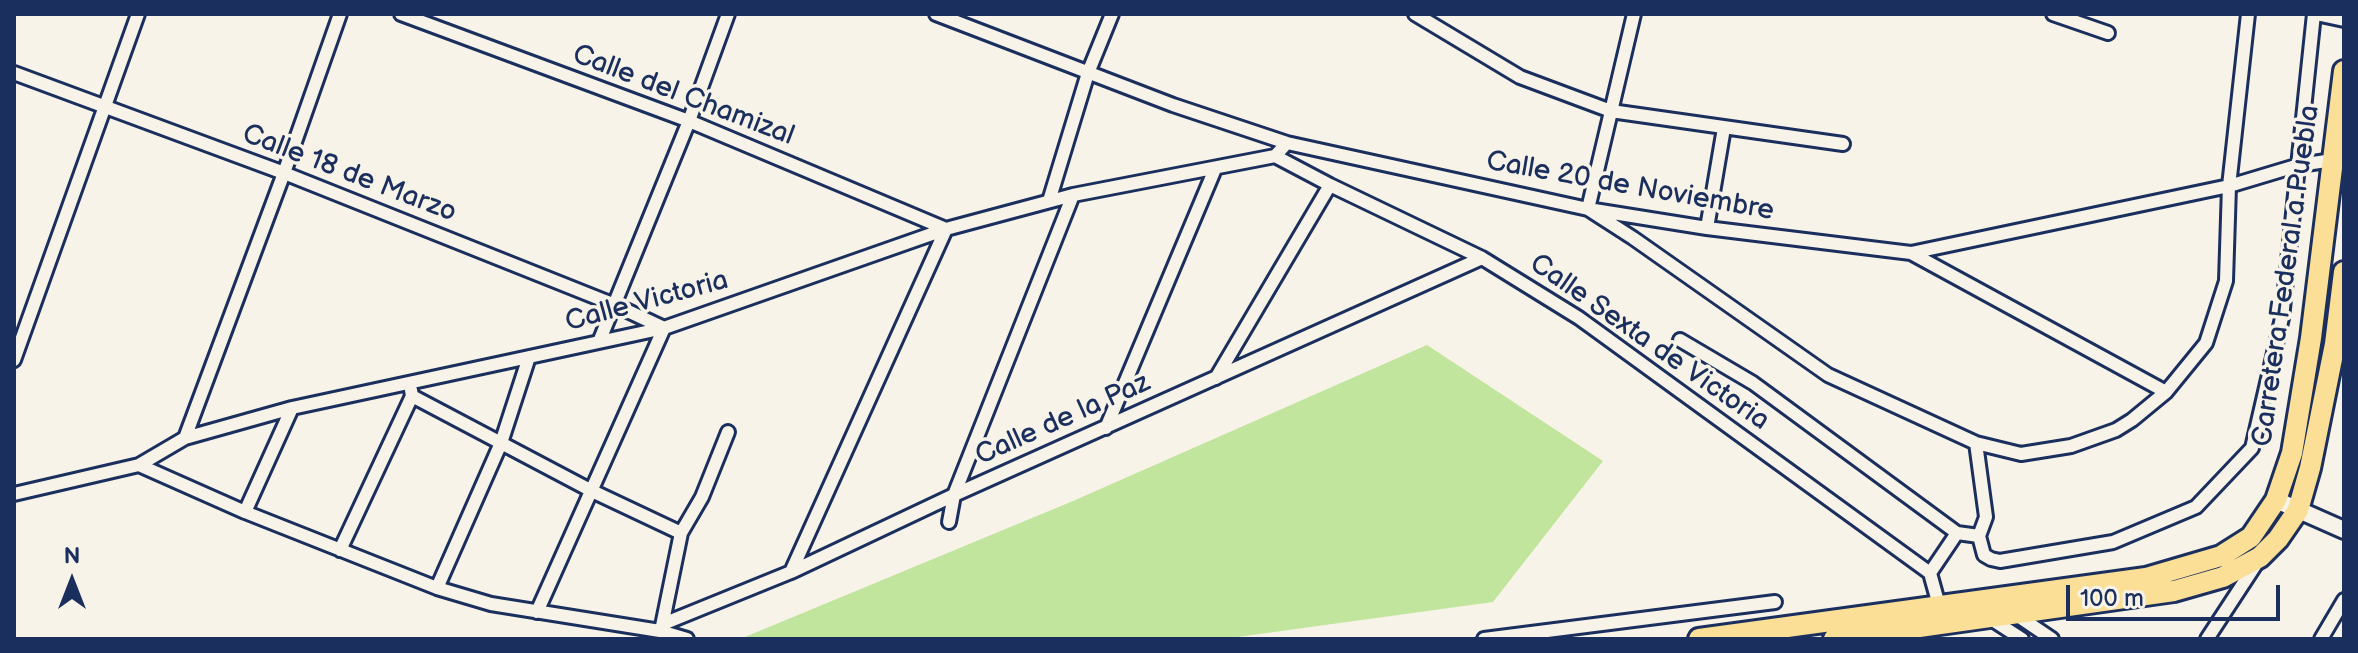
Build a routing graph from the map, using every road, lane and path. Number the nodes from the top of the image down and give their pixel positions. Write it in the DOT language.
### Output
graph roads {
  1 [pos="138,14"];
  2 [pos="340,14"];
  3 [pos="401,14"];
  4 [pos="728,14"];
  5 [pos="936,14"];
  6 [pos="1112,14"];
  7 [pos="1415,14"];
  8 [pos="1634,14"];
  9 [pos="2053,14"];
  10 [pos="2248,14"];
  11 [pos="2315,14"];
  12 [pos="2344,20"];
  13 [pos="2108,33"];
  14 [pos="2344,71"];
  15 [pos="14,73"];
  16 [pos="1088,73"];
  17 [pos="103,107"];
  18 [pos="1611,111"];
  19 [pos="689,121"];
  20 [pos="1724,128"];
  21 [pos="1287,143"];
  22 [pos="1843,144"];
  23 [pos="1275,156"];
  24 [pos="2333,160"];
  25 [pos="2299,165"];
  26 [pos="1215,169"];
  27 [pos="284,173"];
  28 [pos="1330,185"];
  29 [pos="2229,186"];
  30 [pos="1073,195"];
  31 [pos="1049,201"];
  32 [pos="1588,209"];
  33 [pos="1707,228"];
  34 [pos="946,229"];
  35 [pos="1911,253"];
  36 [pos="1482,258"];
  37 [pos="2344,272"];
  38 [pos="615,305"];
  39 [pos="664,328"];
  40 [pos="2311,338"];
  41 [pos="1680,340"];
  42 [pos="599,342"];
  43 [pos="2340,346"];
  44 [pos="529,357"];
  45 [pos="14,360"];
  46 [pos="1216,378"];
  47 [pos="409,382"];
  48 [pos="2166,392"];
  49 [pos="412,396"];
  50 [pos="292,408"];
  51 [pos="1106,428"];
  52 [pos="728,432"];
  53 [pos="185,438"];
  54 [pos="501,443"];
  55 [pos="1976,443"];
  56 [pos="139,465"];
  57 [pos="592,491"];
  58 [pos="14,494"];
  59 [pos="954,495"];
  60 [pos="2276,500"];
  61 [pos="2298,510"];
  62 [pos="245,512"];
  63 [pos="949,522"];
  64 [pos="2344,530"];
  65 [pos="681,533"];
  66 [pos="1957,533"];
  67 [pos="1979,536"];
  68 [pos="340,550"];
  69 [pos="2260,557"];
  70 [pos="791,572"];
  71 [pos="1930,573"];
  72 [pos="437,588"];
  73 [pos="1998,597"];
  74 [pos="2045,600"];
  75 [pos="2344,600"];
  76 [pos="1972,601"];
  77 [pos="1775,602"];
  78 [pos="537,612"];
  79 [pos="1942,614"];
  80 [pos="2015,614"];
  81 [pos="1990,618"];
  82 [pos="661,627"];
  83 [pos="687,639"];
  84 [pos="1484,639"];
  85 [pos="1699,639"];
  86 [pos="1834,639"];
  87 [pos="2022,639"];
  88 [pos="2052,639"];
  89 [pos="2207,639"];
  90 [pos="2321,639"];
  1 -- 17 [label="street"];
  2 -- 27 [label="street"];
  3 -- 19 [label="street, Calle del Chamizal"];
  4 -- 19 [label="street"];
  5 -- 16 [label="street, Calle 20 de Noviembre"];
  6 -- 16 [label="street"];
  7 -- 18 [label="street"];
  8 -- 18 [label="street"];
  9 -- 13 [label="street"];
  10 -- 29 [label="street"];
  11 -- 12 [label="street"];
  11 -- 25 [label="street"];
  14 -- 24 [label="main road, Carretera Federal a Puebla"];
  15 -- 17 [label="street, Calle 18 de Marzo"];
  16 -- 21 [label="street, Calle 20 de Noviembre"];
  16 -- 31 [label="street"];
  17 -- 27 [label="street, Calle 18 de Marzo"];
  17 -- 45 [label="street"];
  18 -- 20 [label="street"];
  18 -- 32 [label="street"];
  19 -- 34 [label="street, Calle del Chamizal"];
  19 -- 38 [label="street"];
  20 -- 22 [label="street"];
  20 -- 33 [label="street"];
  21 -- 23 [label="street"];
  21 -- 32 [label="street, Calle 20 de Noviembre"];
  23 -- 26 [label="street, Calle Victoria"];
  23 -- 28 [label="street, Calle Sexta de Victoria"];
  24 -- 25 [label="street, Calle 20 de Noviembre"];
  24 -- 40 [label="main road, Carretera Federal a Puebla"];
  25 -- 29 [label="street, Calle 20 de Noviembre"];
  25 -- 67 [label="street"];
  26 -- 30 [label="street, Calle Victoria"];
  26 -- 51 [label="street"];
  27 -- 38 [label="street, Calle 18 de Marzo"];
  27 -- 53 [label="street"];
  28 -- 36 [label="street, Calle Sexta de Victoria"];
  28 -- 46 [label="street"];
  29 -- 35 [label="street, Calle 20 de Noviembre"];
  29 -- 48 [label="street"];
  30 -- 31 [label="street, Calle Victoria"];
  30 -- 59 [label="street"];
  31 -- 34 [label="street, Calle Victoria"];
  32 -- 33 [label="street, Calle 20 de Noviembre"];
  32 -- 55 [label="street"];
  33 -- 35 [label="street, Calle 20 de Noviembre"];
  34 -- 39 [label="street, Calle Victoria"];
  34 -- 70 [label="street"];
  35 -- 48 [label="street"];
  36 -- 46 [label="street, Calle de la Paz"];
  36 -- 71 [label="street, Calle Sexta de Victoria"];
  37 -- 43 [label="main road, Carretera Federal a Puebla"];
  38 -- 39 [label="street, Calle 18 de Marzo"];
  38 -- 42 [label="street"];
  39 -- 42 [label="street, Calle Victoria"];
  39 -- 57 [label="street"];
  40 -- 43 [label="street"];
  40 -- 60 [label="main road, Carretera Federal a Puebla"];
  41 -- 66 [label="street"];
  42 -- 44 [label="street, Calle Victoria"];
  43 -- 61 [label="main road, Carretera Federal a Puebla"];
  44 -- 47 [label="street, Calle Victoria"];
  44 -- 54 [label="street"];
  46 -- 51 [label="street, Calle de la Paz"];
  47 -- 49 [label="street"];
  47 -- 50 [label="street, Calle Victoria"];
  48 -- 55 [label="street"];
  49 -- 54 [label="street"];
  49 -- 68 [label="street"];
  50 -- 53 [label="street, Calle Victoria"];
  50 -- 62 [label="street"];
  51 -- 59 [label="street, Calle de la Paz"];
  52 -- 65 [label="street"];
  53 -- 56 [label="street, Calle Victoria"];
  54 -- 57 [label="street"];
  54 -- 72 [label="street"];
  55 -- 67 [label="street"];
  56 -- 58 [label="street, Calle Victoria"];
  56 -- 62 [label="street"];
  57 -- 65 [label="street"];
  57 -- 78 [label="street"];
  59 -- 63 [label="street"];
  59 -- 70 [label="street, Calle de la Paz"];
  60 -- 61 [label="street"];
  60 -- 74 [label="main road, Carretera Federal a Puebla"];
  61 -- 64 [label="street"];
  61 -- 69 [label="main road, Carretera Federal a Puebla"];
  62 -- 68 [label="street"];
  65 -- 82 [label="street"];
  66 -- 67 [label="street"];
  66 -- 71 [label="street"];
  68 -- 72 [label="street"];
  69 -- 74 [label="main road, Carretera Federal a Puebla"];
  69 -- 89 [label="street"];
  70 -- 82 [label="street, Calle de la Paz"];
  71 -- 79 [label="street"];
  72 -- 78 [label="street"];
  73 -- 74 [label="main road, Carretera Federal a Puebla"];
  73 -- 76 [label="main road, Carretera Federal a Puebla"];
  73 -- 80 [label="street"];
  74 -- 80 [label="main road, Carretera Federal a Puebla"];
  75 -- 90 [label="street"];
  76 -- 79 [label="main road, Carretera Federal a Puebla"];
  76 -- 81 [label="street"];
  77 -- 84 [label="street"];
  78 -- 82 [label="street"];
  79 -- 81 [label="main road, Carretera Federal a Puebla"];
  79 -- 85 [label="main road, Carretera Federal a Puebla"];
  79 -- 86 [label="main road, Carretera Federal a Puebla"];
  80 -- 81 [label="main road, Carretera Federal a Puebla"];
  80 -- 88 [label="street"];
  81 -- 87 [label="street"];
  82 -- 83 [label="street"];
}
